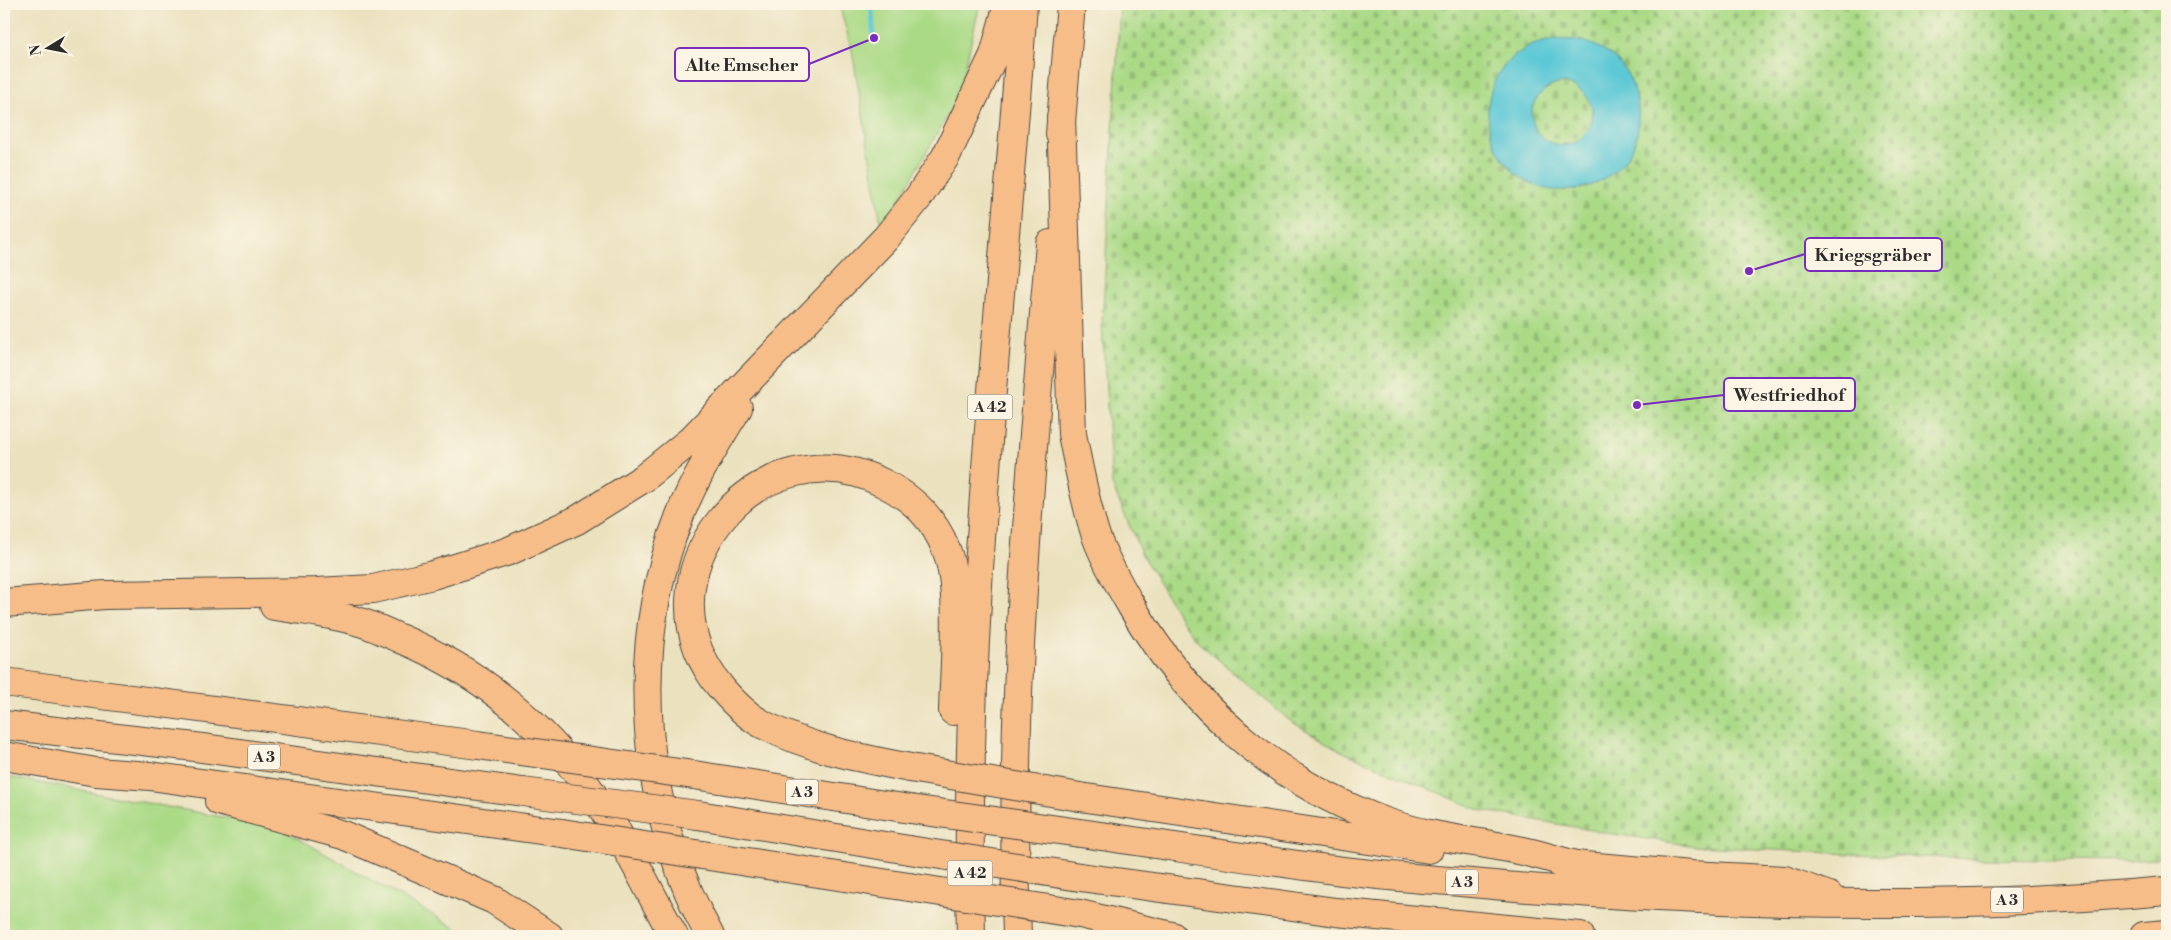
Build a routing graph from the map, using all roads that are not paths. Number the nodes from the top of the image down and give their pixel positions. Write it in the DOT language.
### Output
graph roads {
  1 [pos="1008,4"];
  2 [pos="1023,4"];
  3 [pos="1071,4"];
  4 [pos="1061,117"];
  5 [pos="767,362"];
  6 [pos="196,594"];
  7 [pos="4,603"];
  8 [pos="4,682"];
  9 [pos="4,725"];
  10 [pos="4,756"];
  11 [pos="96,772"];
  12 [pos="969,810"];
  13 [pos="1577,865"];
  14 [pos="2167,891"];
  15 [pos="1847,902"];
  16 [pos="548,936"];
  17 [pos="674,936"];
  18 [pos="710,936"];
  19 [pos="971,936"];
  20 [pos="1017,936"];
  21 [pos="1172,936"];
  22 [pos="1580,936"];
  1 -- 5 [label="highway"];
  2 -- 12 [label="highway, A 42"];
  3 -- 4 [label="highway, A 42"];
  4 -- 13 [label="highway"];
  4 -- 20 [label="highway, A 42"];
  5 -- 6 [label="highway"];
  5 -- 18 [label="highway"];
  6 -- 7 [label="highway"];
  6 -- 17 [label="highway"];
  8 -- 15 [label="highway, A 3, bridge"];
  9 -- 22 [label="highway, A 3, bridge"];
  10 -- 11 [label="highway"];
  11 -- 16 [label="highway"];
  11 -- 21 [label="highway, bridge"];
  12 -- 13 [label="highway, bridge"];
  12 -- 19 [label="highway, A 42"];
  13 -- 15 [label="highway"];
  14 -- 15 [label="highway, A 3"];
}
